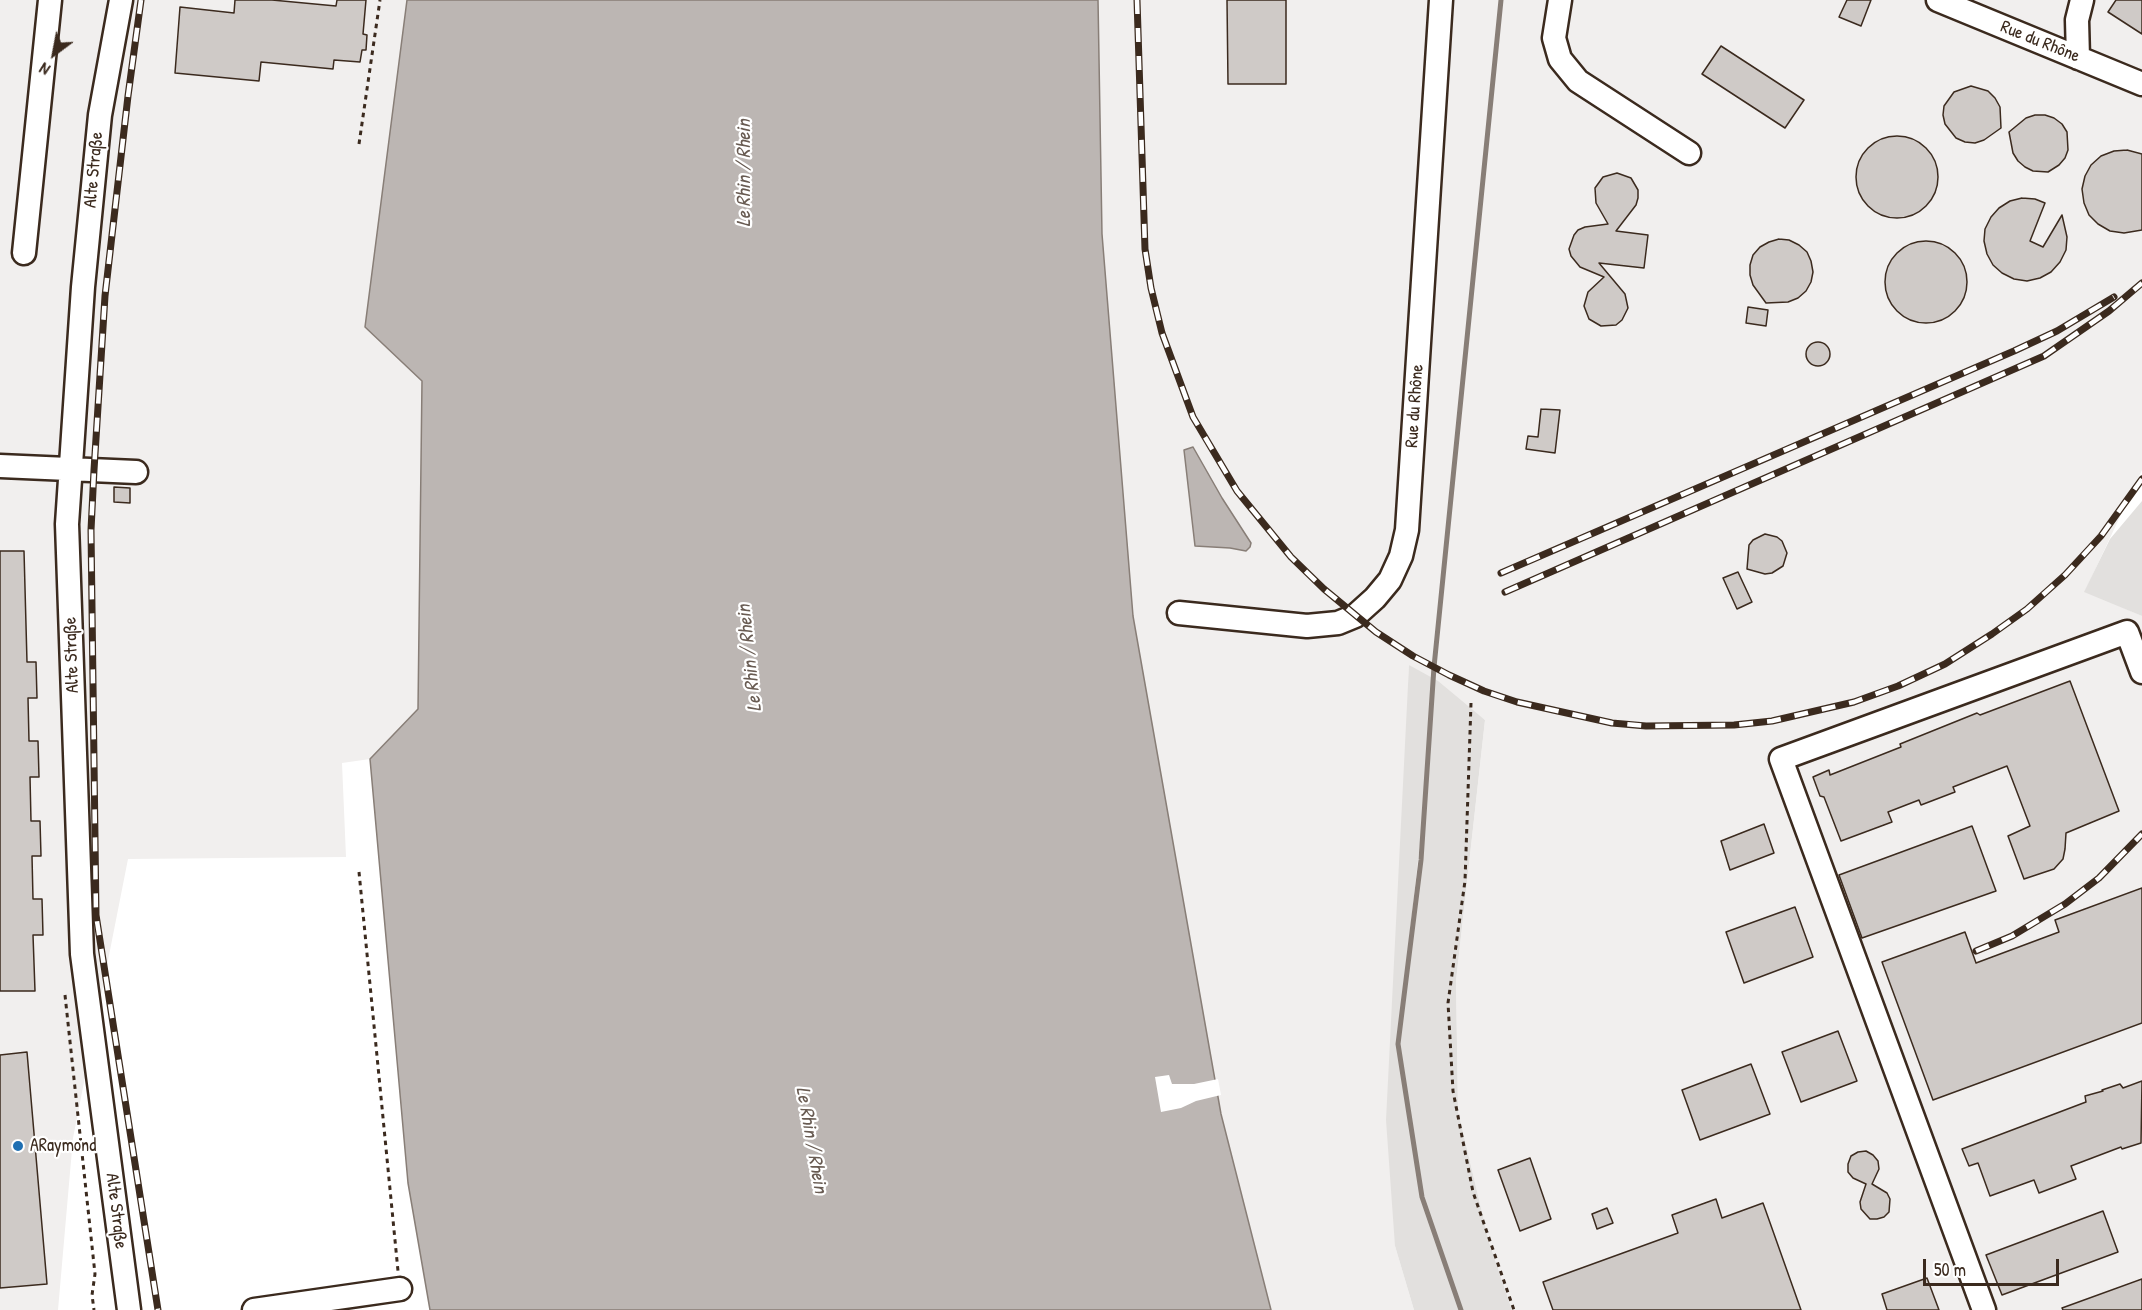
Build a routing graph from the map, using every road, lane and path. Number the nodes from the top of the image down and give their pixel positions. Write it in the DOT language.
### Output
graph roads {
  1 [pos="50,0"];
  2 [pos="121,0"];
  3 [pos="380,0"];
  4 [pos="1441,0"];
  5 [pos="1560,0"];
  6 [pos="1938,0"];
  7 [pos="2081,0"];
  8 [pos="2078,58"];
  9 [pos="2142,84"];
  10 [pos="359,144"];
  11 [pos="1689,153"];
  12 [pos="24,253"];
  13 [pos="0,466"];
  14 [pos="70,470"];
  15 [pos="136,472"];
  16 [pos="1179,613"];
  17 [pos="2142,672"];
  18 [pos="1471,703"];
  19 [pos="359,872"];
  20 [pos="67,1024"];
  21 [pos="400,1289"];
  22 [pos="94,1310"];
  23 [pos="129,1310"];
  24 [pos="254,1310"];
  25 [pos="1514,1310"];
  26 [pos="1984,1310"];
  1 -- 12 [label="street"];
  2 -- 14 [label="street, Alte Straße"];
  3 -- 10 [label="path"];
  4 -- 16 [label="street, Rue du Rhône"];
  5 -- 11 [label="street"];
  6 -- 8 [label="street, Rue du Rhône"];
  7 -- 8 [label="street"];
  8 -- 9 [label="street, Rue du Rhône"];
  13 -- 14 [label="street"];
  14 -- 15 [label="street"];
  14 -- 23 [label="street, Alte Straße"];
  17 -- 26 [label="street"];
  18 -- 25 [label="path"];
  19 -- 21 [label="path"];
  20 -- 22 [label="path"];
  21 -- 24 [label="street"];
}
